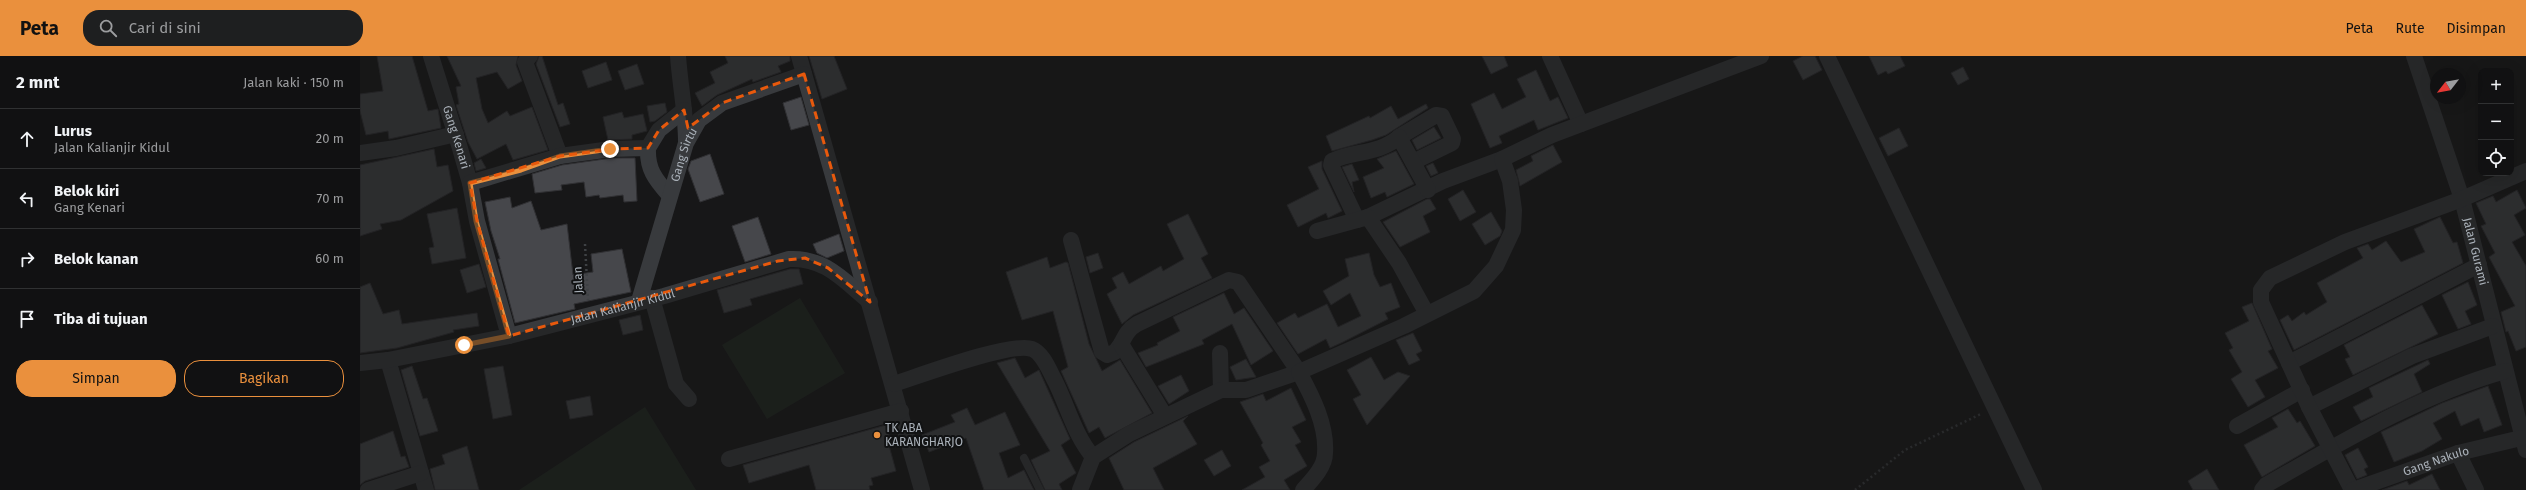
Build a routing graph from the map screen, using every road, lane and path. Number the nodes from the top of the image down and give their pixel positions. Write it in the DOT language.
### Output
graph roads {
  1 [pos="430,56"];
  2 [pos="530,56"];
  3 [pos="678,56"];
  4 [pos="799,56"];
  5 [pos="1550,56"];
  6 [pos="1761,56"];
  7 [pos="1827,56"];
  8 [pos="2414,56"];
  9 [pos="804,74"];
  10 [pos="684,110"];
  11 [pos="1581,124"];
  12 [pos="456,134"];
  13 [pos="1399,137"];
  14 [pos="686,143"];
  15 [pos="648,148"];
  16 [pos="360,153"];
  17 [pos="560,156"];
  18 [pos="1502,159"];
  19 [pos="1413,162"];
  20 [pos="2526,171"];
  21 [pos="470,183"];
  22 [pos="1428,190"];
  23 [pos="669,195"];
  24 [pos="2462,199"];
  25 [pos="1362,218"];
  26 [pos="1317,231"];
  27 [pos="1071,240"];
  28 [pos="585,244"];
  29 [pos="2479,265"];
  30 [pos="645,300"];
  31 [pos="870,302"];
  32 [pos="1426,314"];
  33 [pos="588,315"];
  34 [pos="2494,326"];
  35 [pos="509,336"];
  36 [pos="1121,344"];
  37 [pos="1220,353"];
  38 [pos="362,360"];
  39 [pos="388,360"];
  40 [pos="2289,363"];
  41 [pos="2505,371"];
  42 [pos="1299,372"];
  43 [pos="894,384"];
  44 [pos="1221,390"];
  45 [pos="2302,390"];
  46 [pos="689,398"];
  47 [pos="1996,407"];
  48 [pos="2309,407"];
  49 [pos="901,412"];
  50 [pos="1165,416"];
  51 [pos="2236,426"];
  52 [pos="2524,444"];
  53 [pos="2330,448"];
  54 [pos="2458,453"];
  55 [pos="1093,456"];
  56 [pos="1024,458"];
  57 [pos="729,459"];
  58 [pos="421,473"];
  59 [pos="368,490"];
  60 [pos="426,490"];
  61 [pos="922,490"];
  62 [pos="1040,490"];
  63 [pos="1080,490"];
  64 [pos="1303,490"];
  65 [pos="1856,490"];
  66 [pos="2034,490"];
  67 [pos="2262,490"];
  68 [pos="2352,490"];
  69 [pos="2476,490"];
  1 -- 12 [label="street, Gang Kenari"];
  2 -- 17 [label="street"];
  3 -- 10 [label="street"];
  4 -- 9 [label="street"];
  5 -- 11 [label="street"];
  6 -- 11 [label="street"];
  7 -- 47 [label="street"];
  8 -- 24 [label="street, Jalan Gurami"];
  9 -- 14 [label="street, Gang Sirtu"];
  9 -- 31 [label="street"];
  10 -- 14 [label="street"];
  10 -- 15 [label="street"];
  11 -- 18 [label="street"];
  12 -- 16 [label="street"];
  12 -- 21 [label="street, Gang Kenari"];
  13 -- 19 [label="street"];
  13 -- 19 [label="street"];
  13 -- 25 [label="street"];
  14 -- 23 [label="street, Gang Sirtu"];
  15 -- 17 [label="street"];
  15 -- 23 [label="street"];
  17 -- 21 [label="street"];
  18 -- 22 [label="street"];
  18 -- 32 [label="street"];
  19 -- 22 [label="street"];
  20 -- 24 [label="street"];
  21 -- 35 [label="street, Gang Kenari"];
  22 -- 25 [label="street"];
  23 -- 30 [label="street, Gang Sirtu"];
  24 -- 29 [label="street, Jalan Gurami"];
  24 -- 40 [label="street"];
  25 -- 26 [label="street"];
  25 -- 32 [label="street"];
  27 -- 36 [label="street"];
  28 -- 33 [label="path, Jalan"];
  29 -- 34 [label="street, Jalan Gurami"];
  29 -- 40 [label="street"];
  30 -- 31 [label="street, Jalan Kalianjir Kidul"];
  30 -- 33 [label="street, Jalan Kalianjir Kidul"];
  30 -- 46 [label="street"];
  31 -- 43 [label="street"];
  32 -- 42 [label="street"];
  33 -- 35 [label="street, Jalan Kalianjir Kidul"];
  34 -- 41 [label="street, Jalan Gurami"];
  34 -- 48 [label="street"];
  35 -- 39 [label="street, Jalan Kalianjir Kidul"];
  36 -- 42 [label="street"];
  36 -- 50 [label="street"];
  37 -- 44 [label="street"];
  38 -- 39 [label="street, Jalan Kalianjir Kidul"];
  39 -- 58 [label="street"];
  40 -- 45 [label="street"];
  41 -- 52 [label="street, Jalan Gurami"];
  41 -- 53 [label="street"];
  42 -- 44 [label="street"];
  42 -- 64 [label="street"];
  43 -- 49 [label="street"];
  43 -- 55 [label="street"];
  44 -- 50 [label="street"];
  45 -- 48 [label="street"];
  45 -- 51 [label="street"];
  47 -- 65 [label="path"];
  47 -- 66 [label="street"];
  48 -- 53 [label="street"];
  49 -- 57 [label="street"];
  49 -- 61 [label="street"];
  50 -- 55 [label="street"];
  52 -- 54 [label="street, Gang Nakulo"];
  53 -- 67 [label="street"];
  53 -- 68 [label="street"];
  54 -- 68 [label="street, Gang Nakulo"];
  54 -- 69 [label="street"];
  55 -- 63 [label="street"];
  56 -- 62 [label="lane"];
  58 -- 59 [label="street"];
  58 -- 60 [label="street"];
}
